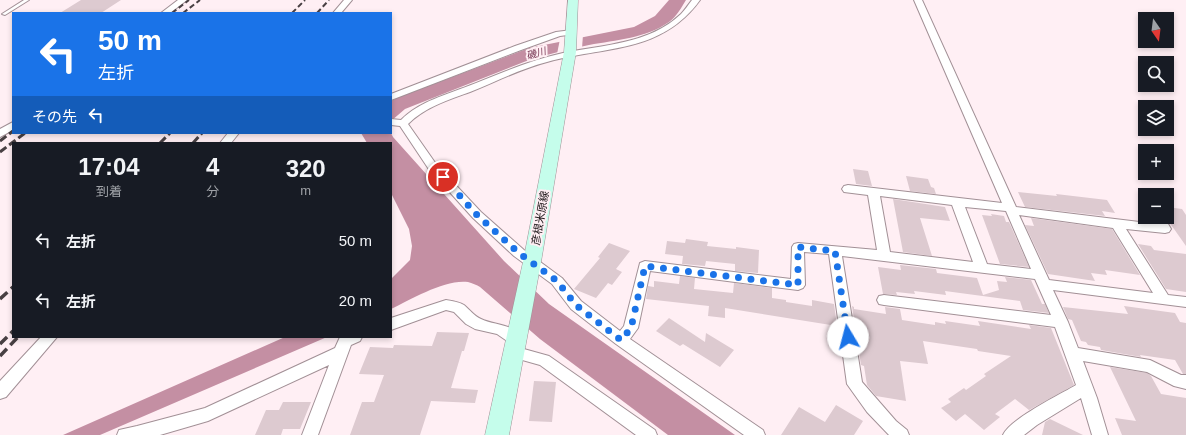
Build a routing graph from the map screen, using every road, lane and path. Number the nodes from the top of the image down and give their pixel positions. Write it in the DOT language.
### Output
graph roads {
  1 [pos="27,0"];
  2 [pos="183,0"];
  3 [pos="348,0"];
  4 [pos="573,0"];
  5 [pos="696,0"];
  6 [pos="918,0"];
  7 [pos="166,12"];
  8 [pos="338,12"];
  9 [pos="2,13"];
  10 [pos="12,14"];
  11 [pos="572,34"];
  12 [pos="569,53"];
  13 [pos="392,97"];
  14 [pos="397,122"];
  15 [pos="12,126"];
  16 [pos="0,134"];
  17 [pos="233,134"];
  18 [pos="226,142"];
  19 [pos="848,189"];
  20 [pos="873,192"];
  21 [pos="957,202"];
  22 [pos="1010,209"];
  23 [pos="1117,224"];
  24 [pos="1162,224"];
  25 [pos="835,251"];
  26 [pos="884,256"];
  27 [pos="531,266"];
  28 [pos="982,268"];
  29 [pos="1041,280"];
  30 [pos="1164,299"];
  31 [pos="884,300"];
  32 [pos="1186,302"];
  33 [pos="1061,322"];
  34 [pos="392,324"];
  35 [pos="49,338"];
  36 [pos="352,338"];
  37 [pos="621,340"];
  38 [pos="515,341"];
  39 [pos="341,352"];
  40 [pos="1072,353"];
  41 [pos="1186,382"];
  42 [pos="1085,388"];
  43 [pos="0,392"];
  44 [pos="132,435"];
  45 [pos="310,435"];
  46 [pos="497,435"];
  47 [pos="649,435"];
  48 [pos="757,435"];
  49 [pos="901,435"];
  50 [pos="1011,435"];
  51 [pos="1100,435"];
  1 -- 9 [label="lane"];
  2 -- 7 [label="street"];
  3 -- 8 [label="street"];
  4 -- 11 [label="main road, 彦根米原線"];
  5 -- 12 [label="street"];
  6 -- 22 [label="street"];
  9 -- 10 [label="lane"];
  11 -- 12 [label="main road, 彦根米原線"];
  11 -- 13 [label="street"];
  12 -- 14 [label="street"];
  12 -- 27 [label="main road, 彦根米原線"];
  14 -- 27 [label="street"];
  15 -- 16 [label="street"];
  17 -- 18 [label="street"];
  19 -- 20 [label="street"];
  20 -- 21 [label="street"];
  20 -- 26 [label="street"];
  21 -- 22 [label="street"];
  21 -- 28 [label="street"];
  22 -- 23 [label="street"];
  22 -- 29 [label="street"];
  23 -- 24 [label="street"];
  23 -- 30 [label="street"];
  25 -- 26 [label="street"];
  25 -- 37 [label="street"];
  25 -- 49 [label="street"];
  26 -- 28 [label="street"];
  27 -- 37 [label="street"];
  27 -- 38 [label="main road, 彦根米原線"];
  28 -- 29 [label="street"];
  29 -- 30 [label="street"];
  29 -- 33 [label="street"];
  30 -- 32 [label="street"];
  31 -- 33 [label="street"];
  33 -- 40 [label="street"];
  34 -- 38 [label="street"];
  35 -- 43 [label="street"];
  36 -- 39 [label="street"];
  37 -- 48 [label="street"];
  38 -- 46 [label="main road, 彦根米原線"];
  38 -- 47 [label="street"];
  39 -- 44 [label="street"];
  39 -- 45 [label="street"];
  40 -- 41 [label="street"];
  40 -- 42 [label="street"];
  42 -- 50 [label="street"];
  42 -- 51 [label="street"];
}
